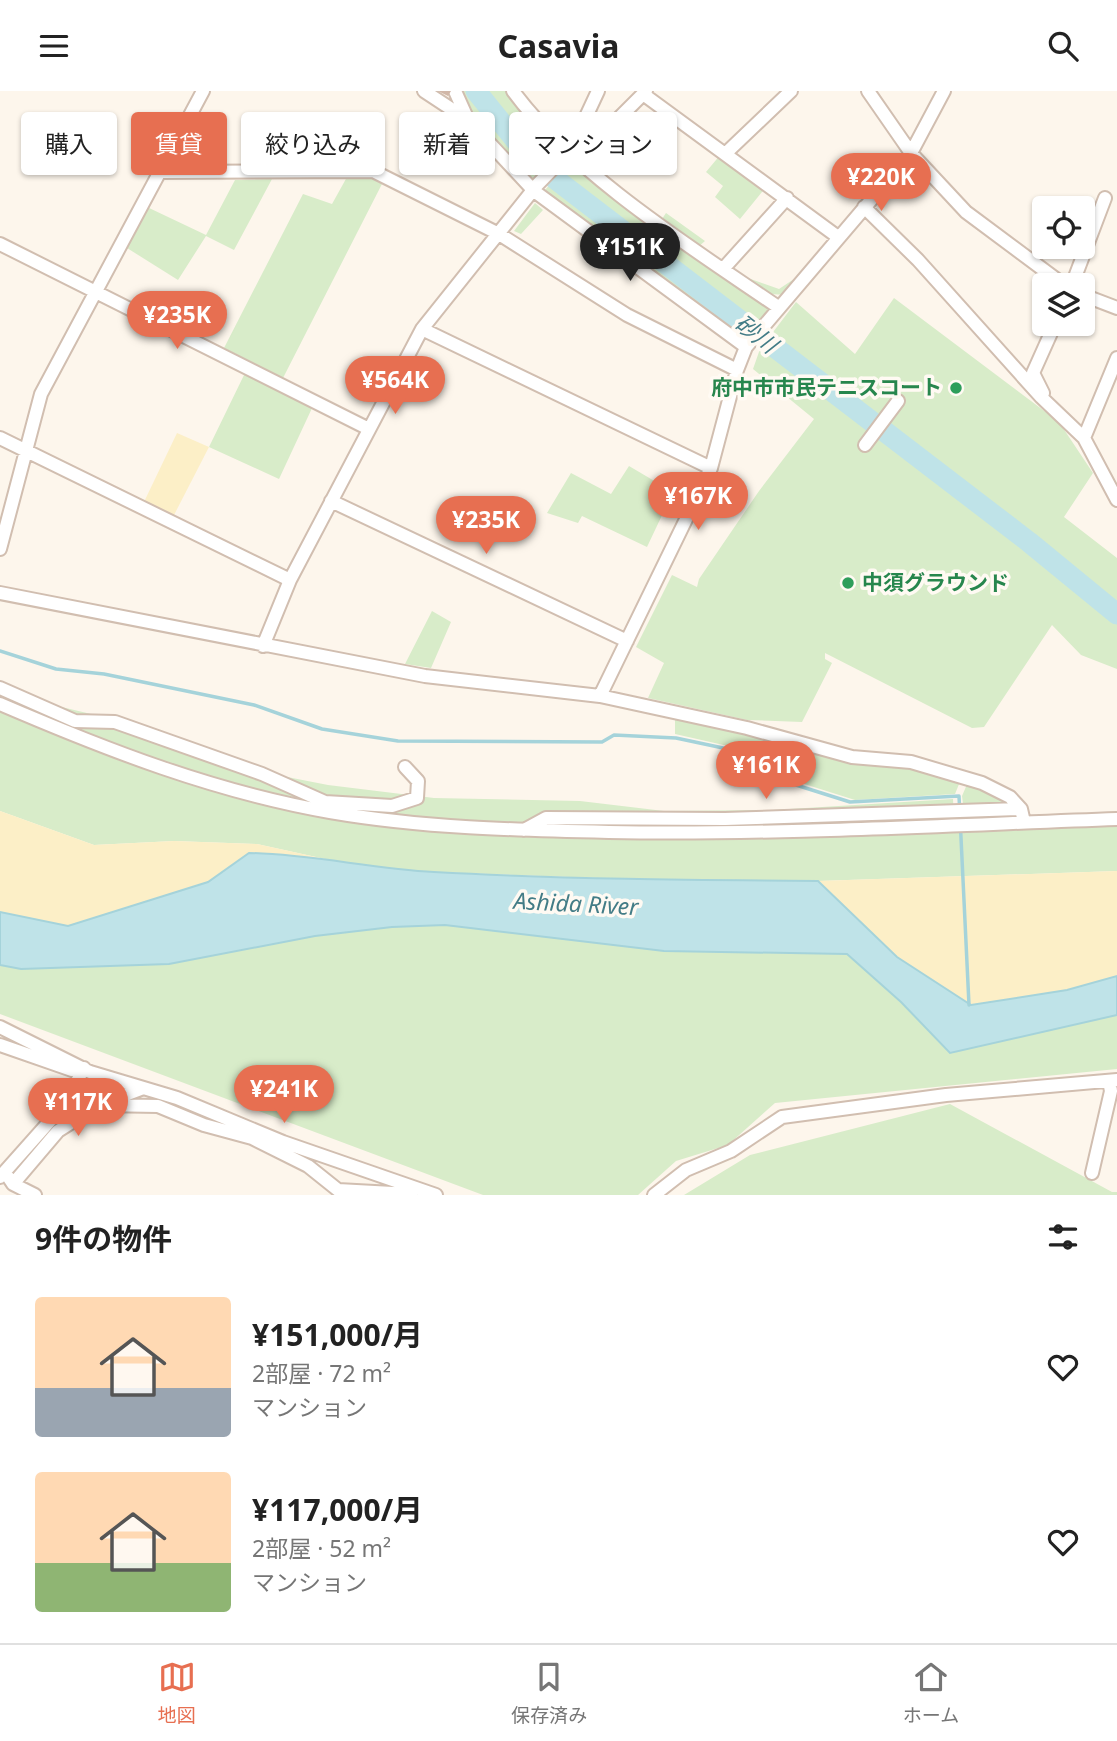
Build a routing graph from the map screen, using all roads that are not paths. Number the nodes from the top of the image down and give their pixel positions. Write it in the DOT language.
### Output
graph roads {
  1 [pos="203,91"];
  2 [pos="424,91"];
  3 [pos="455,91"];
  4 [pos="513,91"];
  5 [pos="598,91"];
  6 [pos="869,91"];
  7 [pos="944,91"];
  8 [pos="645,92"];
  9 [pos="785,93"];
  10 [pos="192,112"];
  11 [pos="456,112"];
  12 [pos="464,112"];
  13 [pos="531,112"];
  14 [pos="588,112"];
  15 [pos="625,112"];
  16 [pos="495,147"];
  17 [pos="726,153"];
  18 [pos="911,153"];
  19 [pos="227,172"];
  20 [pos="159,175"];
  21 [pos="548,175"];
  22 [pos="598,175"];
  23 [pos="536,188"];
  24 [pos="787,198"];
  25 [pos="1105,198"];
  26 [pos="864,207"];
  27 [pos="499,234"];
  28 [pos="838,237"];
  29 [pos="0,244"];
  30 [pos="723,269"];
  31 [pos="1048,273"];
  32 [pos="1077,273"];
  33 [pos="97,292"];
  34 [pos="1095,300"];
  35 [pos="778,307"];
  36 [pos="1117,308"];
  37 [pos="422,329"];
  38 [pos="1050,336"];
  39 [pos="746,348"];
  40 [pos="1117,358"];
  41 [pos="737,370"];
  42 [pos="1041,397"];
  43 [pos="898,401"];
  44 [pos="369,429"];
  45 [pos="0,438"];
  46 [pos="1084,438"];
  47 [pos="865,445"];
  48 [pos="27,451"];
  49 [pos="711,468"];
  50 [pos="1117,500"];
  51 [pos="331,501"];
  52 [pos="0,549"];
  53 [pos="290,580"];
  54 [pos="0,593"];
  55 [pos="627,641"];
  56 [pos="263,646"];
  57 [pos="0,688"];
  58 [pos="600,696"];
  59 [pos="0,705"];
  60 [pos="405,767"];
  61 [pos="327,807"];
  62 [pos="1022,816"];
  63 [pos="1117,818"];
  64 [pos="0,1027"];
  65 [pos="0,1045"];
  66 [pos="87,1070"];
  67 [pos="1113,1081"];
  68 [pos="141,1089"];
  69 [pos="99,1105"];
  70 [pos="254,1134"];
  71 [pos="1092,1173"];
  72 [pos="2,1174"];
  73 [pos="13,1184"];
  74 [pos="335,1192"];
  75 [pos="425,1194"];
  76 [pos="35,1195"];
  77 [pos="654,1195"];
  1 -- 10 [label="street"];
  2 -- 11 [label="street"];
  3 -- 12 [label="street"];
  4 -- 13 [label="street"];
  5 -- 14 [label="street"];
  6 -- 18 [label="street"];
  7 -- 18 [label="street"];
  8 -- 15 [label="street"];
  8 -- 17 [label="street"];
  9 -- 17 [label="street"];
  16 -- 23 [label="street"];
  17 -- 24 [label="street"];
  18 -- 26 [label="street"];
  18 -- 31 [label="street"];
  19 -- 27 [label="street"];
  20 -- 33 [label="street"];
  21 -- 23 [label="street"];
  22 -- 30 [label="street"];
  23 -- 27 [label="street"];
  23 -- 39 [label="street"];
  24 -- 28 [label="street"];
  24 -- 30 [label="street"];
  25 -- 32 [label="street"];
  26 -- 28 [label="street"];
  26 -- 42 [label="street"];
  27 -- 37 [label="street"];
  27 -- 41 [label="street"];
  28 -- 35 [label="street"];
  29 -- 33 [label="street"];
  30 -- 35 [label="street"];
  33 -- 44 [label="street"];
  33 -- 48 [label="street"];
  34 -- 36 [label="street"];
  35 -- 39 [label="street"];
  37 -- 44 [label="street"];
  37 -- 49 [label="street"];
  38 -- 42 [label="street"];
  39 -- 41 [label="street"];
  40 -- 46 [label="street"];
  41 -- 49 [label="street"];
  42 -- 46 [label="street"];
  43 -- 47 [label="street"];
  44 -- 51 [label="street"];
  45 -- 48 [label="street"];
  46 -- 50 [label="street"];
  48 -- 52 [label="street"];
  48 -- 53 [label="street"];
  49 -- 55 [label="street"];
  51 -- 53 [label="street"];
  51 -- 55 [label="street"];
  53 -- 56 [label="street"];
  54 -- 56 [label="street"];
  55 -- 58 [label="street"];
  56 -- 58 [label="street"];
  57 -- 61 [label="street"];
  58 -- 62 [label="street"];
  59 -- 61 [label="street"];
  60 -- 61 [label="street"];
  61 -- 62 [label="street"];
  62 -- 63 [label="street"];
  64 -- 66 [label="street"];
  65 -- 66 [label="street"];
  66 -- 68 [label="street"];
  66 -- 72 [label="street"];
  67 -- 71 [label="street"];
  67 -- 77 [label="street"];
  68 -- 69 [label="street"];
  68 -- 70 [label="street"];
  69 -- 70 [label="street"];
  69 -- 73 [label="street"];
  70 -- 74 [label="street"];
  70 -- 75 [label="street"];
  72 -- 73 [label="street"];
  73 -- 76 [label="street"];
  74 -- 75 [label="street"];
}
